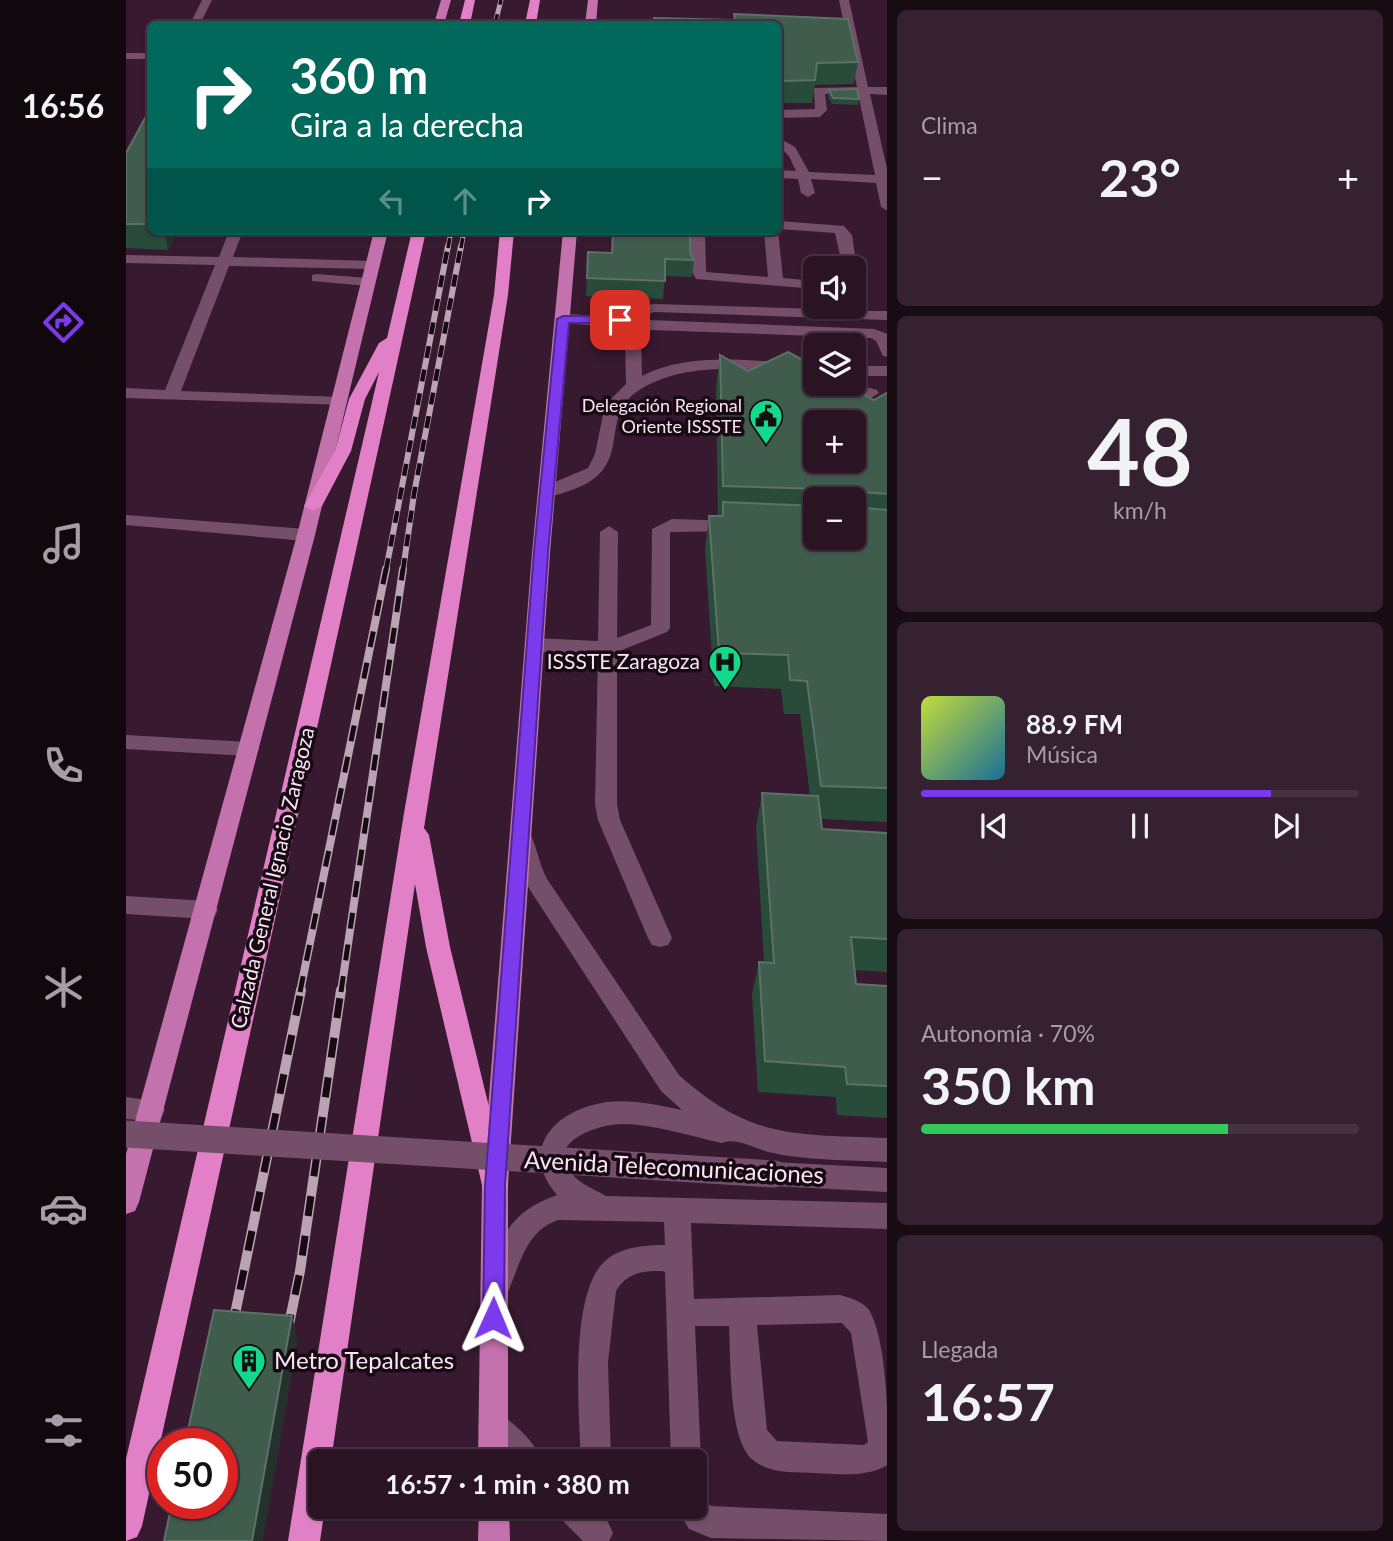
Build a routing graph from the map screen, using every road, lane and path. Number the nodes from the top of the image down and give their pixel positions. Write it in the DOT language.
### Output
graph roads {
  1 [pos="207,0"];
  2 [pos="446,0"];
  3 [pos="470,0"];
  4 [pos="534,0"];
  5 [pos="593,0"];
  6 [pos="844,0"];
  7 [pos="196,21"];
  8 [pos="440,21"];
  9 [pos="466,21"];
  10 [pos="531,21"];
  11 [pos="591,21"];
  12 [pos="126,56"];
  13 [pos="147,57"];
  14 [pos="858,90"];
  15 [pos="887,91"];
  16 [pos="782,114"];
  17 [pos="782,143"];
  18 [pos="782,174"];
  19 [pos="804,175"];
  20 [pos="882,180"];
  21 [pos="808,193"];
  22 [pos="887,207"];
  23 [pos="782,225"];
  24 [pos="235,235"];
  25 [pos="380,235"];
  26 [pos="418,235"];
  27 [pos="506,235"];
  28 [pos="570,235"];
  29 [pos="698,235"];
  30 [pos="771,235"];
  31 [pos="848,256"];
  32 [pos="126,259"];
  33 [pos="222,269"];
  34 [pos="126,271"];
  35 [pos="370,273"];
  36 [pos="776,283"];
  37 [pos="803,284"];
  38 [pos="803,313"];
  39 [pos="866,315"];
  40 [pos="887,316"];
  41 [pos="401,317"];
  42 [pos="563,319"];
  43 [pos="887,353"];
  44 [pos="803,371"];
  45 [pos="866,371"];
  46 [pos="887,372"];
  47 [pos="634,387"];
  48 [pos="866,392"];
  49 [pos="126,393"];
  50 [pos="871,393"];
  51 [pos="171,395"];
  52 [pos="339,402"];
  53 [pos="547,492"];
  54 [pos="313,506"];
  55 [pos="126,520"];
  56 [pos="753,527"];
  57 [pos="609,532"];
  58 [pos="306,536"];
  59 [pos="534,645"];
  60 [pos="610,648"];
  61 [pos="126,742"];
  62 [pos="249,748"];
  63 [pos="415,813"];
  64 [pos="522,836"];
  65 [pos="126,905"];
  66 [pos="207,910"];
  67 [pos="660,938"];
  68 [pos="126,1108"];
  69 [pos="152,1110"];
  70 [pos="126,1134"];
  71 [pos="748,1136"];
  72 [pos="887,1150"];
  73 [pos="130,1172"];
  74 [pos="887,1180"];
  75 [pos="495,1185"];
  76 [pos="126,1202"];
  77 [pos="598,1206"];
  78 [pos="677,1208"];
  79 [pos="887,1216"];
  80 [pos="679,1259"];
  81 [pos="494,1291"];
  82 [pos="742,1312"];
  83 [pos="681,1313"];
  84 [pos="492,1426"];
  85 [pos="493,1449"];
  86 [pos="515,1449"];
  87 [pos="596,1449"];
  88 [pos="686,1449"];
  89 [pos="494,1519"];
  90 [pos="703,1519"];
  91 [pos="126,1526"];
  92 [pos="887,1530"];
  93 [pos="304,1541"];
  94 [pos="494,1541"];
  1 -- 7 [label="street"];
  2 -- 8 [label="main road"];
  3 -- 9 [label="highway"];
  4 -- 10 [label="highway"];
  5 -- 11 [label="main road"];
  6 -- 14 [label="street"];
  12 -- 13 [label="street"];
  14 -- 15 [label="street"];
  14 -- 16 [label="street"];
  14 -- 20 [label="street"];
  17 -- 19 [label="street"];
  18 -- 19 [label="street"];
  19 -- 20 [label="street"];
  19 -- 21 [label="street"];
  20 -- 22 [label="street"];
  23 -- 31 [label="street"];
  24 -- 33 [label="street"];
  25 -- 35 [label="main road"];
  26 -- 41 [label="highway, Calzada General Ignacio Zaragoza"];
  27 -- 63 [label="highway"];
  28 -- 42 [label="main road"];
  29 -- 36 [label="street"];
  30 -- 36 [label="street"];
  32 -- 33 [label="street"];
  33 -- 34 [label="street"];
  33 -- 35 [label="street"];
  33 -- 51 [label="street"];
  35 -- 52 [label="main road"];
  36 -- 37 [label="street"];
  38 -- 42 [label="street"];
  39 -- 40 [label="street"];
  41 -- 54 [label="highway"];
  41 -- 91 [label="highway, Calzada General Ignacio Zaragoza"];
  42 -- 53 [label="main road"];
  43 -- 47 [label="street"];
  44 -- 47 [label="street"];
  45 -- 46 [label="street"];
  47 -- 53 [label="street"];
  48 -- 50 [label="street"];
  49 -- 51 [label="street"];
  51 -- 52 [label="street"];
  52 -- 54 [label="main road"];
  53 -- 59 [label="main road"];
  54 -- 58 [label="main road"];
  55 -- 58 [label="street"];
  56 -- 60 [label="street"];
  57 -- 60 [label="street"];
  58 -- 62 [label="main road"];
  59 -- 60 [label="street"];
  59 -- 64 [label="main road"];
  60 -- 67 [label="street"];
  61 -- 62 [label="street"];
  62 -- 66 [label="main road"];
  63 -- 75 [label="highway"];
  63 -- 93 [label="highway"];
  64 -- 71 [label="street, Avenida Telecomunicaciones"];
  64 -- 75 [label="main road"];
  65 -- 66 [label="street"];
  66 -- 69 [label="main road"];
  68 -- 69 [label="street"];
  69 -- 73 [label="main road"];
  70 -- 74 [label="street, Avenida Telecomunicaciones, bridge"];
  71 -- 72 [label="street, Avenida Telecomunicaciones"];
  71 -- 77 [label="street"];
  73 -- 76 [label="main road"];
  75 -- 81 [label="main road"];
  77 -- 78 [label="street, Avenida Telecomunicaciones"];
  77 -- 81 [label="street, Avenida Telecomunicaciones"];
  78 -- 79 [label="street, Avenida Telecomunicaciones"];
  78 -- 80 [label="street"];
  80 -- 83 [label="street"];
  80 -- 87 [label="street"];
  81 -- 84 [label="main road"];
  82 -- 82 [label="street"];
  82 -- 83 [label="street"];
  83 -- 88 [label="street"];
  84 -- 85 [label="main road"];
  84 -- 86 [label="street"];
  89 -- 94 [label="main road"];
  90 -- 92 [label="street"];
}
